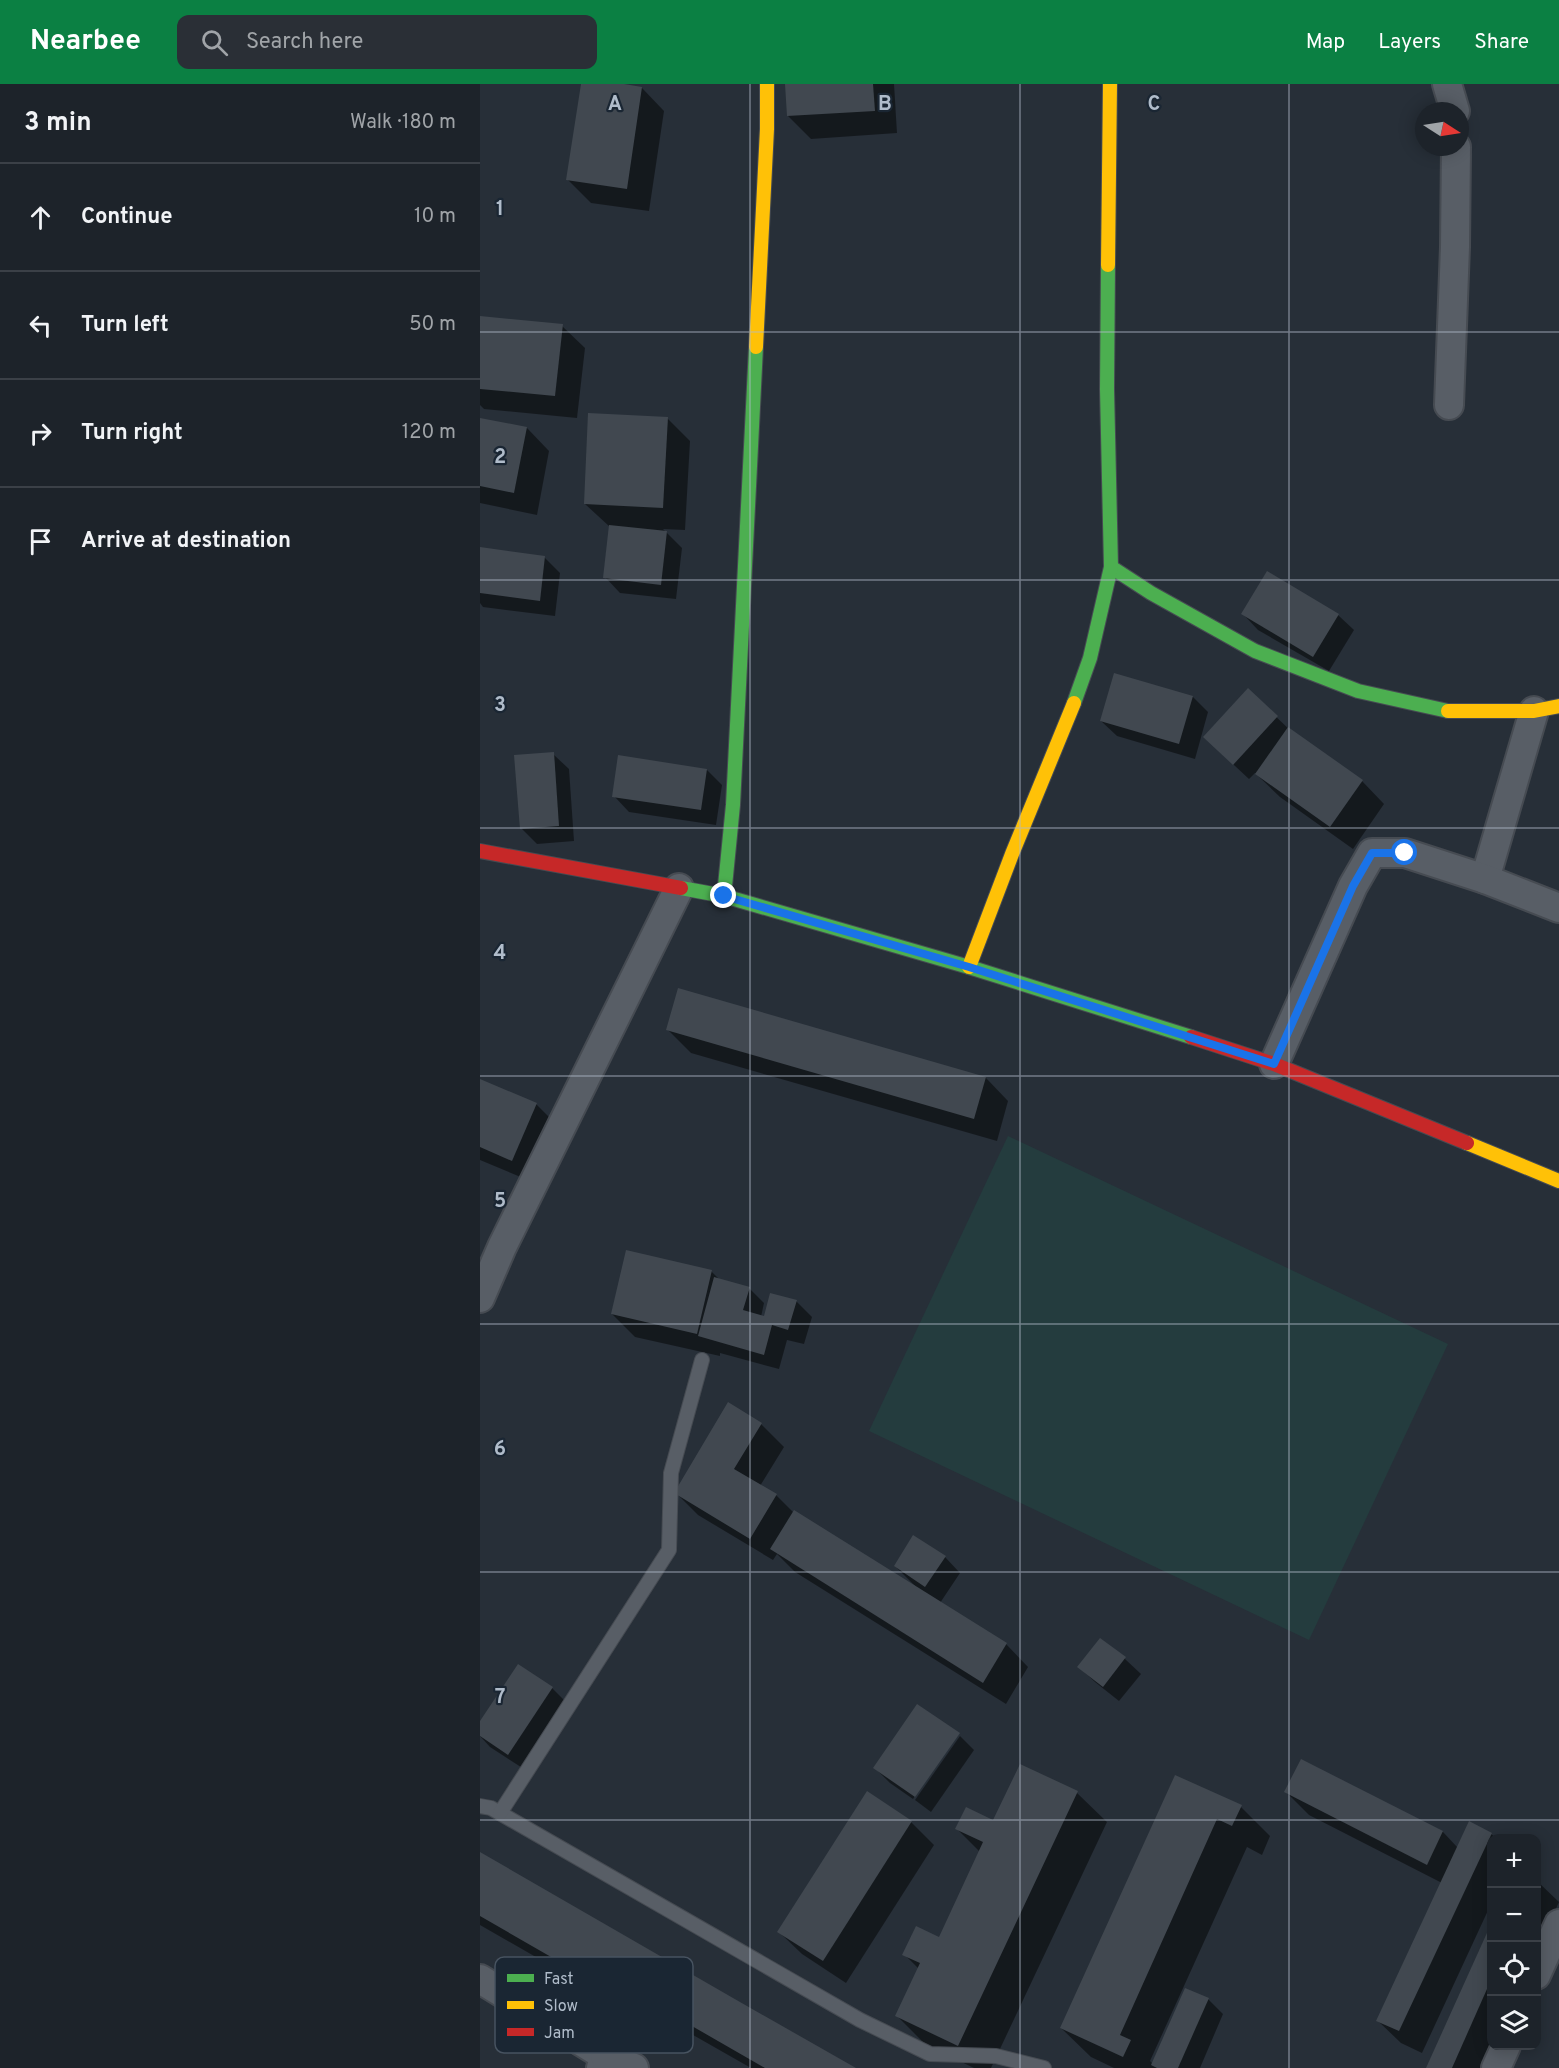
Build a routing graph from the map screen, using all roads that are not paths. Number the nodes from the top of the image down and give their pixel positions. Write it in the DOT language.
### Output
graph roads {
  1 [pos="767,84"];
  2 [pos="1110,84"];
  3 [pos="1447,84"];
  4 [pos="1452,102"];
  5 [pos="1456,156"];
  6 [pos="1449,405"];
  7 [pos="1111,567"];
  8 [pos="1546,708"];
  9 [pos="480,851"];
  10 [pos="1485,879"];
  11 [pos="679,888"];
  12 [pos="724,896"];
  13 [pos="1559,908"];
  14 [pos="969,967"];
  15 [pos="1274,1064"];
  16 [pos="1559,1181"];
  17 [pos="480,1298"];
  18 [pos="702,1360"];
  19 [pos="480,1806"];
  20 [pos="500,1813"];
  21 [pos="1559,1924"];
  22 [pos="1541,1964"];
  23 [pos="480,1979"];
  24 [pos="495,1989"];
  25 [pos="1504,2050"];
  26 [pos="590,2053"];
  27 [pos="603,2062"];
  28 [pos="634,2068"];
  29 [pos="1044,2068"];
  30 [pos="1496,2068"];
  1 -- 12 [label="street"];
  2 -- 7 [label="street"];
  3 -- 4 [label="street"];
  5 -- 6 [label="street"];
  7 -- 8 [label="street"];
  7 -- 14 [label="street"];
  8 -- 10 [label="street"];
  9 -- 11 [label="street"];
  10 -- 13 [label="street"];
  10 -- 15 [label="street"];
  11 -- 12 [label="street"];
  11 -- 17 [label="street"];
  12 -- 14 [label="street"];
  14 -- 15 [label="street"];
  15 -- 16 [label="street"];
  18 -- 20 [label="lane"];
  19 -- 20 [label="lane"];
  20 -- 29 [label="lane"];
  21 -- 22 [label="street"];
  23 -- 24 [label="street"];
  25 -- 30 [label="street"];
  26 -- 27 [label="street"];
  27 -- 28 [label="street"];
}
